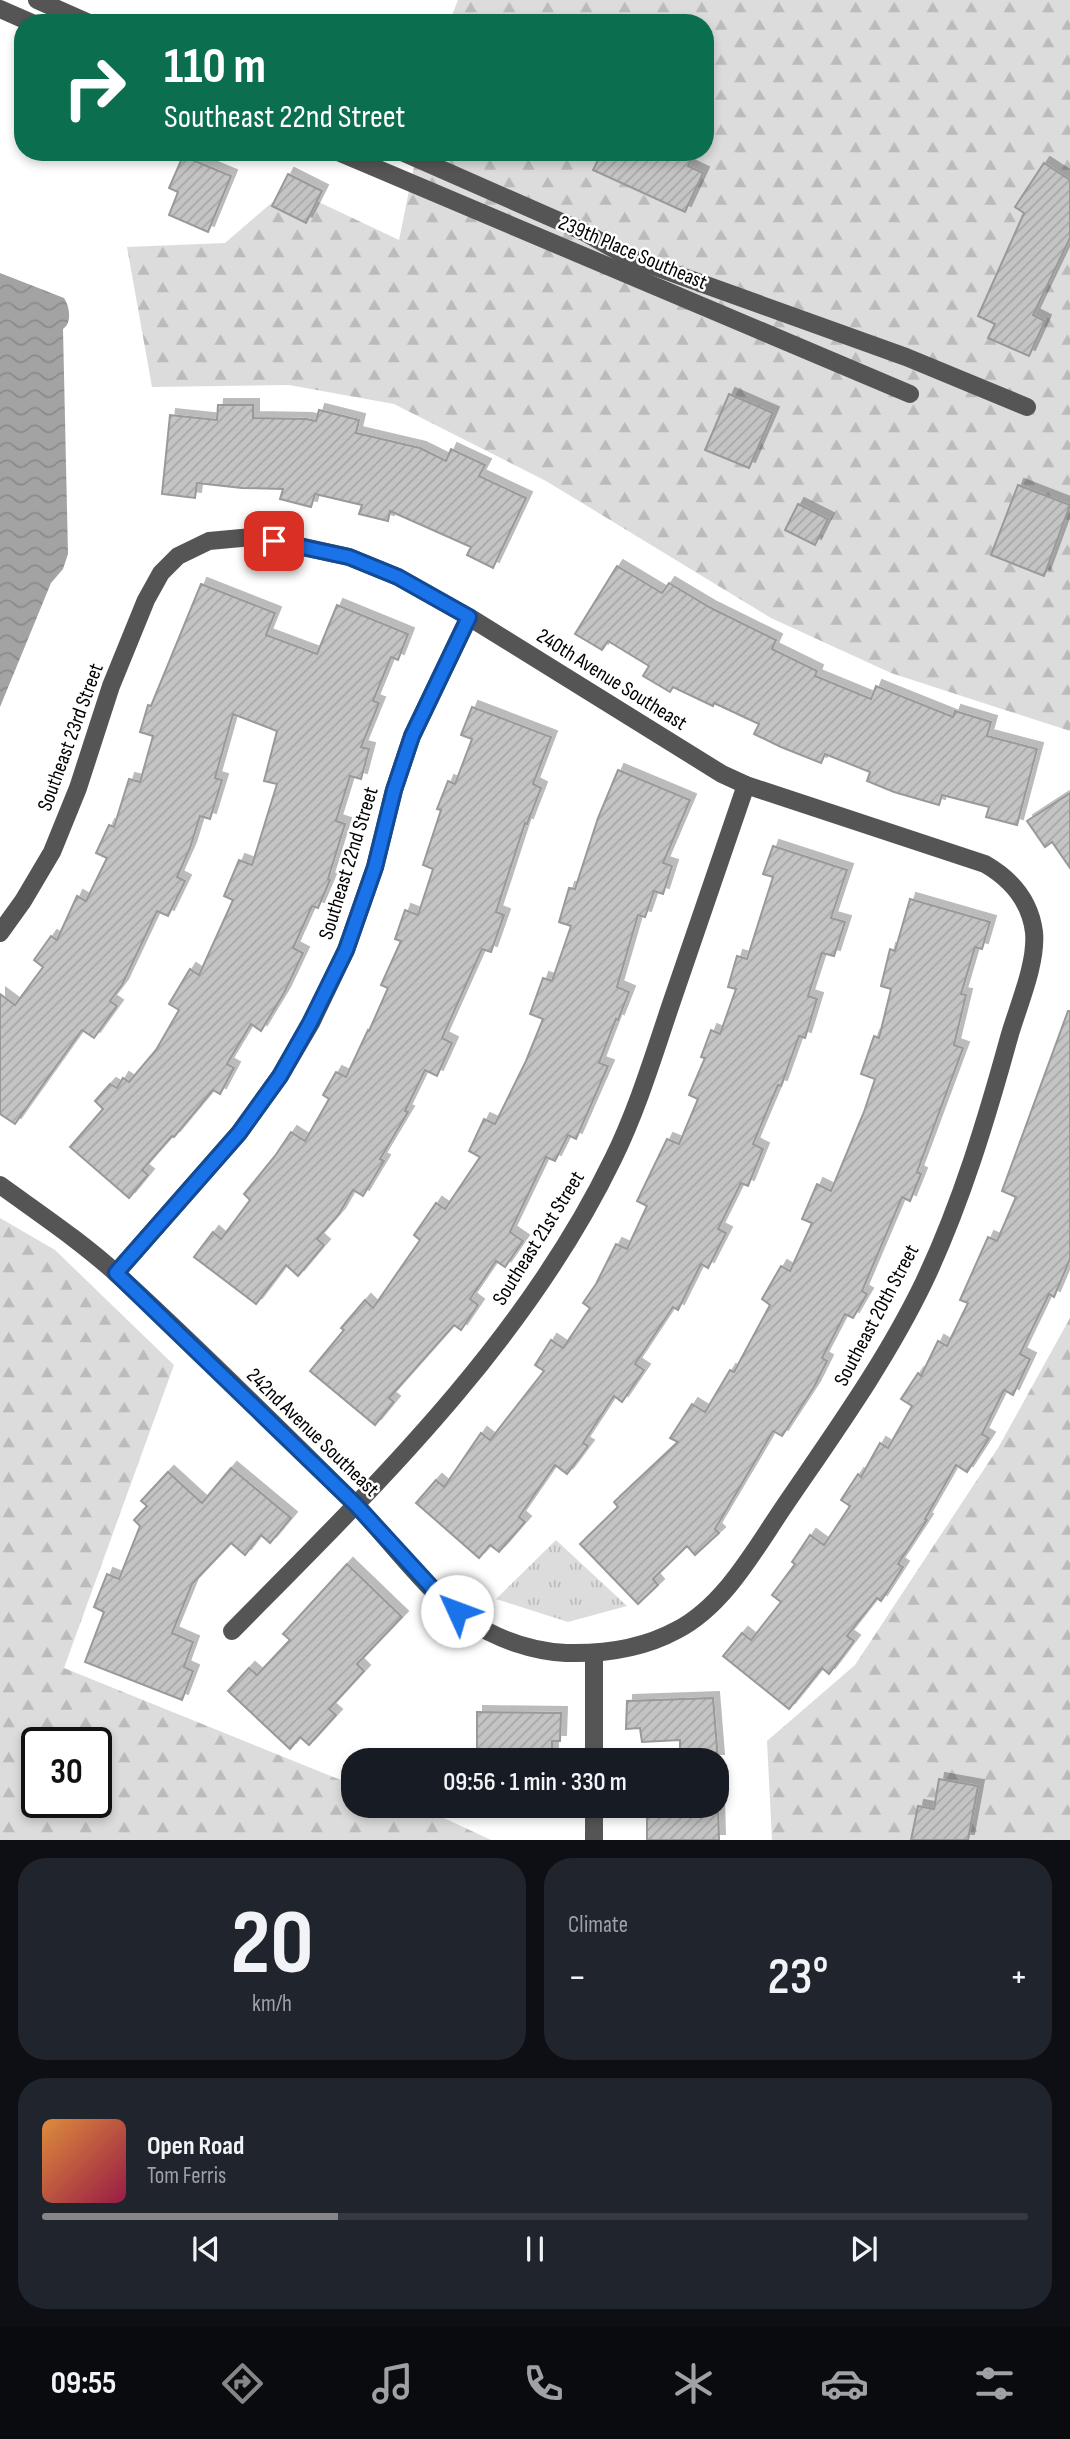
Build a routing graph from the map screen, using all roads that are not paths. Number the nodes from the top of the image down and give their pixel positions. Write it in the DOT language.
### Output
graph roads {
  1 [pos="37,0"];
  2 [pos="69,14"];
  3 [pos="359,161"];
  4 [pos="422,161"];
  5 [pos="910,394"];
  6 [pos="1027,407"];
  7 [pos="178,556"];
  8 [pos="469,617"];
  9 [pos="746,785"];
  10 [pos="1018,891"];
  11 [pos="0,933"];
  12 [pos="0,1185"];
  13 [pos="116,1273"];
  14 [pos="356,1505"];
  15 [pos="232,1631"];
  16 [pos="594,1653"];
  17 [pos="594,1748"];
  18 [pos="594,1818"];
  19 [pos="594,1840"];
  1 -- 2 [label="street"];
  3 -- 5 [label="street, 239th Place Southeast"];
  4 -- 6 [label="street"];
  7 -- 8 [label="street, 240th Avenue Southeast"];
  7 -- 11 [label="street, Southeast 23rd Street"];
  8 -- 9 [label="street, 240th Avenue Southeast"];
  8 -- 13 [label="street, Southeast 22nd Street"];
  9 -- 10 [label="street, 240th Avenue Southeast"];
  9 -- 14 [label="street, Southeast 21st Street"];
  10 -- 16 [label="street, Southeast 20th Street"];
  12 -- 13 [label="street, 242nd Avenue Southeast"];
  13 -- 14 [label="street, 242nd Avenue Southeast"];
  14 -- 15 [label="street, Southeast 21st Street"];
  14 -- 16 [label="street, 242nd Avenue Southeast"];
  16 -- 17 [label="street"];
  18 -- 19 [label="street"];
}
